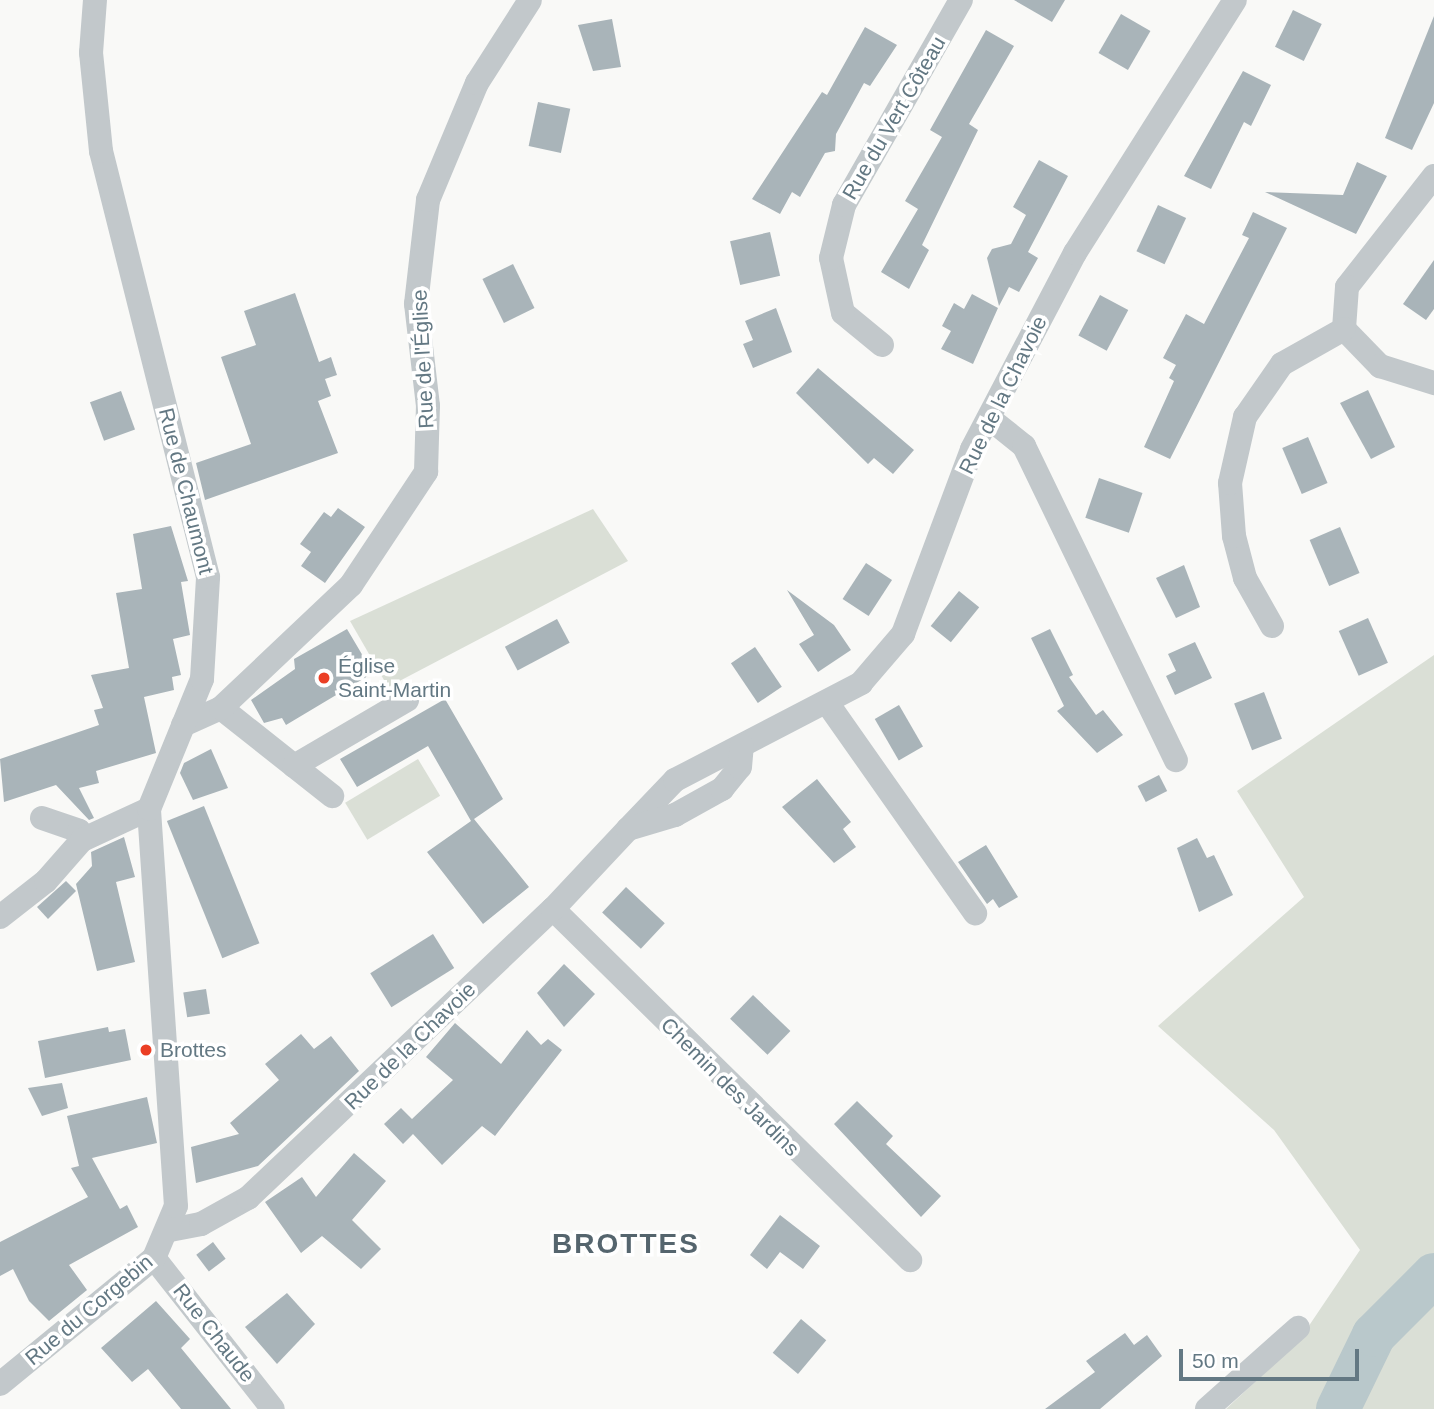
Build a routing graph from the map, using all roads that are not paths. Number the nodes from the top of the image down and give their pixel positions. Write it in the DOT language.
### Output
graph roads {
  1 [pos="95,0"];
  2 [pos="530,0"];
  3 [pos="961,0"];
  4 [pos="1235,0"];
  5 [pos="1434,176"];
  6 [pos="1344,329"];
  7 [pos="882,345"];
  8 [pos="1434,383"];
  9 [pos="989,418"];
  10 [pos="1272,626"];
  11 [pos="407,700"];
  12 [pos="828,704"];
  13 [pos="221,708"];
  14 [pos="183,725"];
  15 [pos="1176,760"];
  16 [pos="294,766"];
  17 [pos="332,796"];
  18 [pos="149,809"];
  19 [pos="42,818"];
  20 [pos="82,840"];
  21 [pos="553,909"];
  22 [pos="975,913"];
  23 [pos="0,917"];
  24 [pos="170,1230"];
  25 [pos="154,1258"];
  26 [pos="910,1260"];
  27 [pos="1298,1328"];
  28 [pos="9,1376"];
  29 [pos="273,1409"];
  30 [pos="1207,1409"];
  1 -- 14 [label="street, Rue de Chaumont"];
  2 -- 13 [label="street, Rue de l'Église"];
  3 -- 7 [label="street, Rue du Vert Côteau"];
  4 -- 9 [label="street, Rue de la Chavoie"];
  5 -- 6 [label="street"];
  6 -- 8 [label="street"];
  6 -- 10 [label="street"];
  9 -- 12 [label="street, Rue de la Chavoie"];
  9 -- 15 [label="street"];
  11 -- 16 [label="street"];
  12 -- 21 [label="street, Rue de la Chavoie"];
  12 -- 22 [label="street"];
  13 -- 14 [label="street, Rue de l'Église"];
  13 -- 16 [label="street"];
  14 -- 18 [label="street, Rue de Chaumont"];
  16 -- 17 [label="street"];
  18 -- 20 [label="street"];
  18 -- 24 [label="street, Rue de Chaumont"];
  19 -- 20 [label="street"];
  20 -- 23 [label="street"];
  21 -- 24 [label="street, Rue de la Chavoie"];
  21 -- 26 [label="street, Chemin des Jardins"];
  24 -- 25 [label="street, Rue du Corgebin"];
  25 -- 28 [label="street, Rue du Corgebin"];
  25 -- 29 [label="street, Rue Chaude"];
  27 -- 30 [label="street"];
}
